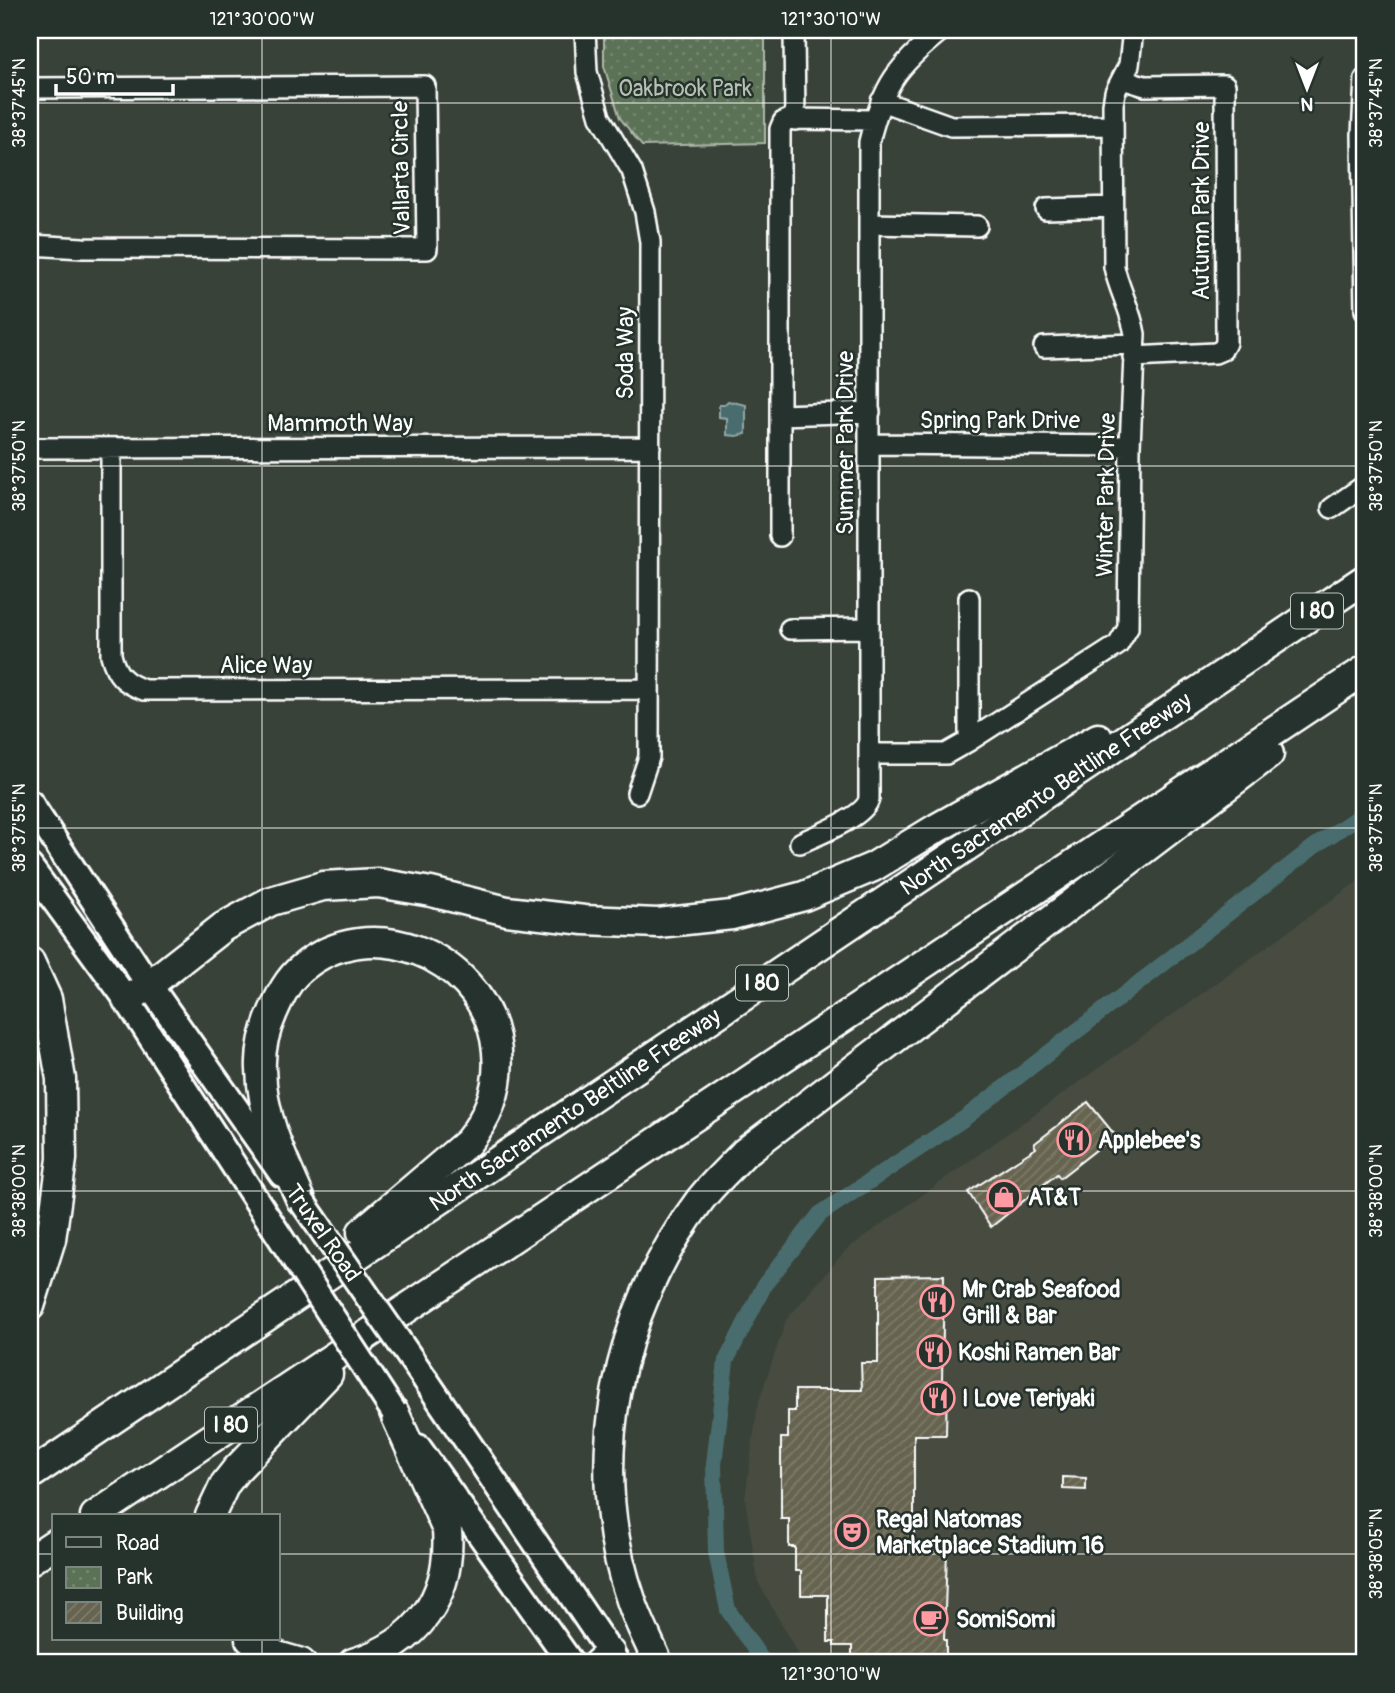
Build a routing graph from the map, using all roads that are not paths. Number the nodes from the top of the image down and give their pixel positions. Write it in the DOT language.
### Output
graph roads {
  1 [pos="585,30"];
  2 [pos="794,30"];
  3 [pos="942,30"];
  4 [pos="1133,30"];
  5 [pos="1122,79"];
  6 [pos="1365,79"];
  7 [pos="30,88"];
  8 [pos="881,101"];
  9 [pos="795,120"];
  10 [pos="874,120"];
  11 [pos="1113,125"];
  12 [pos="1113,207"];
  13 [pos="1046,209"];
  14 [pos="869,223"];
  15 [pos="977,226"];
  16 [pos="30,245"];
  17 [pos="1365,310"];
  18 [pos="1044,347"];
  19 [pos="1134,351"];
  20 [pos="870,412"];
  21 [pos="780,415"];
  22 [pos="869,444"];
  23 [pos="1130,446"];
  24 [pos="650,447"];
  25 [pos="30,448"];
  26 [pos="111,448"];
  27 [pos="1365,485"];
  28 [pos="1332,508"];
  29 [pos="780,536"];
  30 [pos="1365,579"];
  31 [pos="969,597"];
  32 [pos="868,628"];
  33 [pos="790,629"];
  34 [pos="1269,644"];
  35 [pos="1365,670"];
  36 [pos="1365,682"];
  37 [pos="648,689"];
  38 [pos="970,741"];
  39 [pos="869,754"];
  40 [pos="637,793"];
  41 [pos="30,803"];
  42 [pos="800,844"];
  43 [pos="30,867"];
  44 [pos="30,962"];
  45 [pos="138,992"];
  46 [pos="301,1200"];
  47 [pos="30,1306"];
  48 [pos="255,1322"];
  49 [pos="368,1333"];
  50 [pos="394,1412"];
  51 [pos="30,1475"];
  52 [pos="98,1514"];
  53 [pos="211,1514"];
  54 [pos="52,1545"];
  55 [pos="30,1560"];
  56 [pos="252,1640"];
  57 [pos="608,1660"];
  58 [pos="301,1663"];
  59 [pos="353,1663"];
  60 [pos="571,1663"];
  61 [pos="658,1663"];
  1 -- 24 [label="street, Soda Way"];
  2 -- 9 [label="street"];
  3 -- 8 [label="street, Summer Park Drive"];
  4 -- 5 [label="street, Winter Park Drive"];
  5 -- 11 [label="street, Winter Park Drive"];
  5 -- 19 [label="street, Autumn Park Drive"];
  6 -- 17 [label="street"];
  7 -- 16 [label="street, Vallarta Circle"];
  8 -- 10 [label="street, Summer Park Drive"];
  8 -- 11 [label="street"];
  9 -- 10 [label="street"];
  9 -- 21 [label="street"];
  10 -- 14 [label="street, Summer Park Drive"];
  11 -- 12 [label="street, Winter Park Drive"];
  12 -- 13 [label="street"];
  12 -- 19 [label="street, Winter Park Drive"];
  14 -- 15 [label="street"];
  14 -- 20 [label="street, Summer Park Drive"];
  18 -- 19 [label="street"];
  19 -- 23 [label="street, Winter Park Drive"];
  20 -- 21 [label="street"];
  20 -- 22 [label="street, Summer Park Drive"];
  21 -- 29 [label="street"];
  22 -- 23 [label="street, Spring Park Drive"];
  22 -- 32 [label="street, Summer Park Drive"];
  23 -- 38 [label="street, Winter Park Drive"];
  24 -- 26 [label="street, Mammoth Way"];
  24 -- 37 [label="street, Soda Way"];
  25 -- 26 [label="street, Mammoth Way"];
  26 -- 37 [label="street, Alice Way"];
  27 -- 28 [label="street"];
  30 -- 34 [label="highway, North Sacramento Beltline Freeway / I 80"];
  31 -- 38 [label="street"];
  32 -- 33 [label="street"];
  32 -- 39 [label="street, Summer Park Drive"];
  34 -- 45 [label="highway"];
  34 -- 48 [label="highway, North Sacramento Beltline Freeway / I 80"];
  35 -- 49 [label="highway, I 80"];
  36 -- 61 [label="highway"];
  37 -- 40 [label="street, Soda Way"];
  38 -- 39 [label="street"];
  39 -- 42 [label="street, Summer Park Drive"];
  41 -- 45 [label="main road, Truxel Road"];
  43 -- 45 [label="main road, Truxel Road"];
  44 -- 47 [label="highway"];
  45 -- 46 [label="main road, Truxel Road"];
  45 -- 50 [label="main road, Truxel Road, bridge"];
  46 -- 48 [label="highway"];
  46 -- 57 [label="main road, Truxel Road, bridge"];
  48 -- 51 [label="highway, North Sacramento Beltline Freeway / I 80"];
  49 -- 52 [label="highway, I 80"];
  49 -- 53 [label="highway"];
  50 -- 59 [label="highway"];
  50 -- 60 [label="main road, Truxel Road"];
  54 -- 55 [label="highway"];
  56 -- 58 [label="highway"];
}
